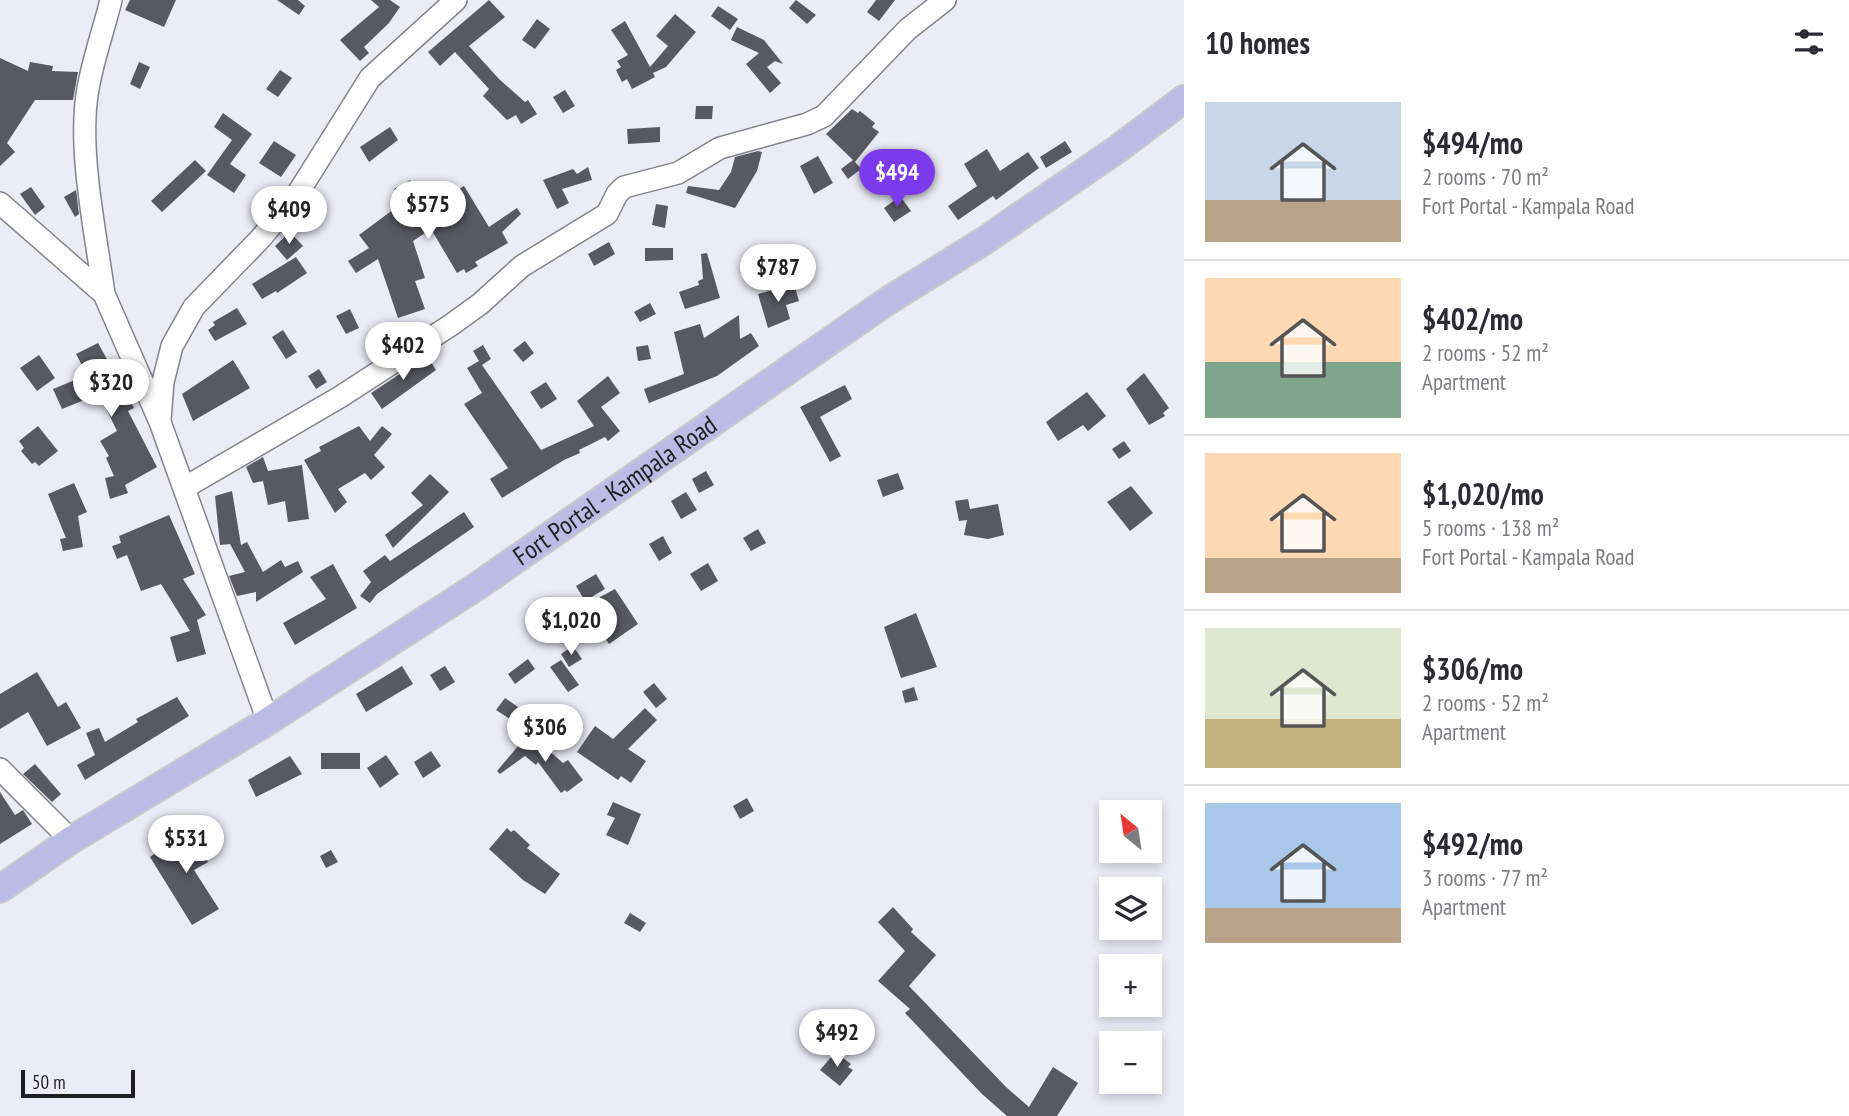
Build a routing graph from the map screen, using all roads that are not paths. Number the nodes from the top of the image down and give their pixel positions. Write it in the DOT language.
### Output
graph roads {
  1 [pos="111,0"];
  2 [pos="456,0"];
  3 [pos="945,0"];
  4 [pos="1184,99"];
  5 [pos="0,203"];
  6 [pos="104,294"];
  7 [pos="160,422"];
  8 [pos="184,488"];
  9 [pos="268,721"];
  10 [pos="0,769"];
  11 [pos="71,840"];
  12 [pos="0,889"];
  1 -- 6 [label="street"];
  2 -- 7 [label="street"];
  3 -- 8 [label="street"];
  4 -- 9 [label="main road, Fort Portal - Kampala Road"];
  5 -- 6 [label="street"];
  6 -- 7 [label="street"];
  7 -- 8 [label="street"];
  8 -- 9 [label="street"];
  9 -- 11 [label="main road, Fort Portal - Kampala Road"];
  10 -- 11 [label="street"];
  11 -- 12 [label="main road, Fort Portal - Kampala Road"];
}
